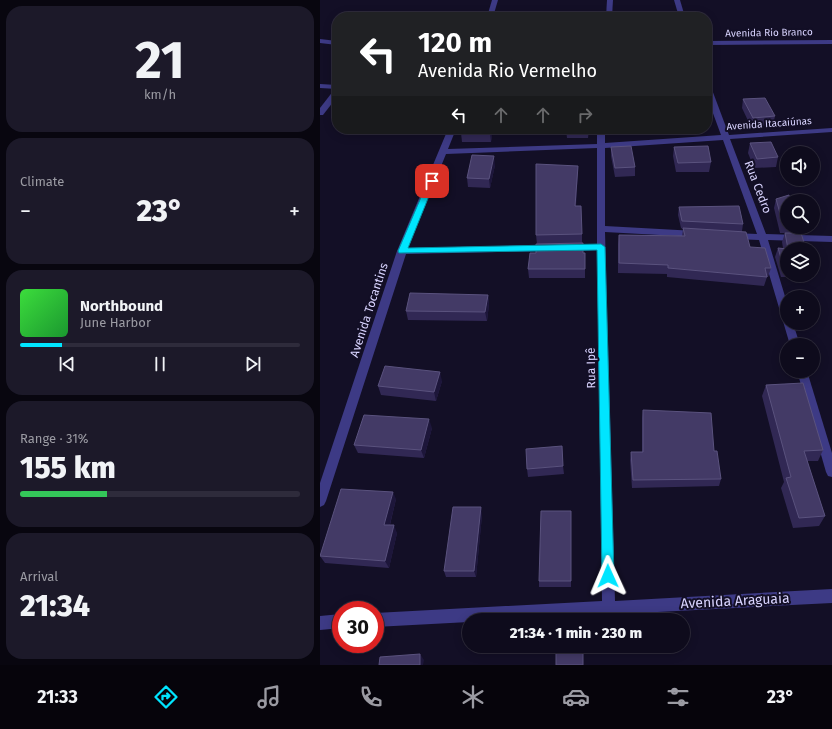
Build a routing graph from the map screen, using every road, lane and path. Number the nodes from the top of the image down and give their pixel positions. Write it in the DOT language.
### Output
graph roads {
  1 [pos="495,0"];
  2 [pos="610,0"];
  3 [pos="677,0"];
  4 [pos="491,12"];
  5 [pos="609,12"];
  6 [pos="681,12"];
  7 [pos="320,41"];
  8 [pos="332,42"];
  9 [pos="832,42"];
  10 [pos="712,43"];
  11 [pos="320,86"];
  12 [pos="332,87"];
  13 [pos="332,98"];
  14 [pos="712,101"];
  15 [pos="320,112"];
  16 [pos="832,130"];
  17 [pos="450,134"];
  18 [pos="601,134"];
  19 [pos="725,138"];
  20 [pos="600,146"];
  21 [pos="443,152"];
  22 [pos="602,229"];
  23 [pos="709,234"];
  24 [pos="724,235"];
  25 [pos="763,237"];
  26 [pos="832,239"];
  27 [pos="601,247"];
  28 [pos="402,251"];
  29 [pos="780,296"];
  30 [pos="804,378"];
  31 [pos="832,472"];
  32 [pos="320,502"];
  33 [pos="832,596"];
  34 [pos="609,607"];
  35 [pos="384,620"];
  36 [pos="332,622"];
  37 [pos="320,623"];
  1 -- 4 [label="street"];
  2 -- 5 [label="street"];
  3 -- 6 [label="street"];
  7 -- 8 [label="street"];
  9 -- 10 [label="street, Avenida Rio Branco"];
  11 -- 12 [label="street"];
  13 -- 15 [label="street"];
  14 -- 19 [label="street, Rua Cedro"];
  16 -- 19 [label="street, Avenida Itacaiúnas"];
  17 -- 21 [label="street, Avenida Tocantins"];
  18 -- 20 [label="street, Rua Ipê"];
  19 -- 20 [label="street, Avenida Itacaiúnas"];
  19 -- 25 [label="street, Rua Cedro"];
  20 -- 21 [label="street, Avenida Itacaiúnas"];
  20 -- 22 [label="street, Rua Ipê"];
  21 -- 28 [label="street, Avenida Tocantins"];
  22 -- 23 [label="street"];
  22 -- 27 [label="street, Rua Ipê"];
  24 -- 25 [label="street"];
  25 -- 26 [label="street"];
  25 -- 29 [label="street, Rua Cedro"];
  27 -- 28 [label="street"];
  27 -- 34 [label="street, Rua Ipê"];
  28 -- 32 [label="street, Avenida Tocantins"];
  30 -- 31 [label="street"];
  33 -- 34 [label="street, Avenida Araguaia"];
  34 -- 35 [label="street, Avenida Araguaia"];
  36 -- 37 [label="street"];
}
